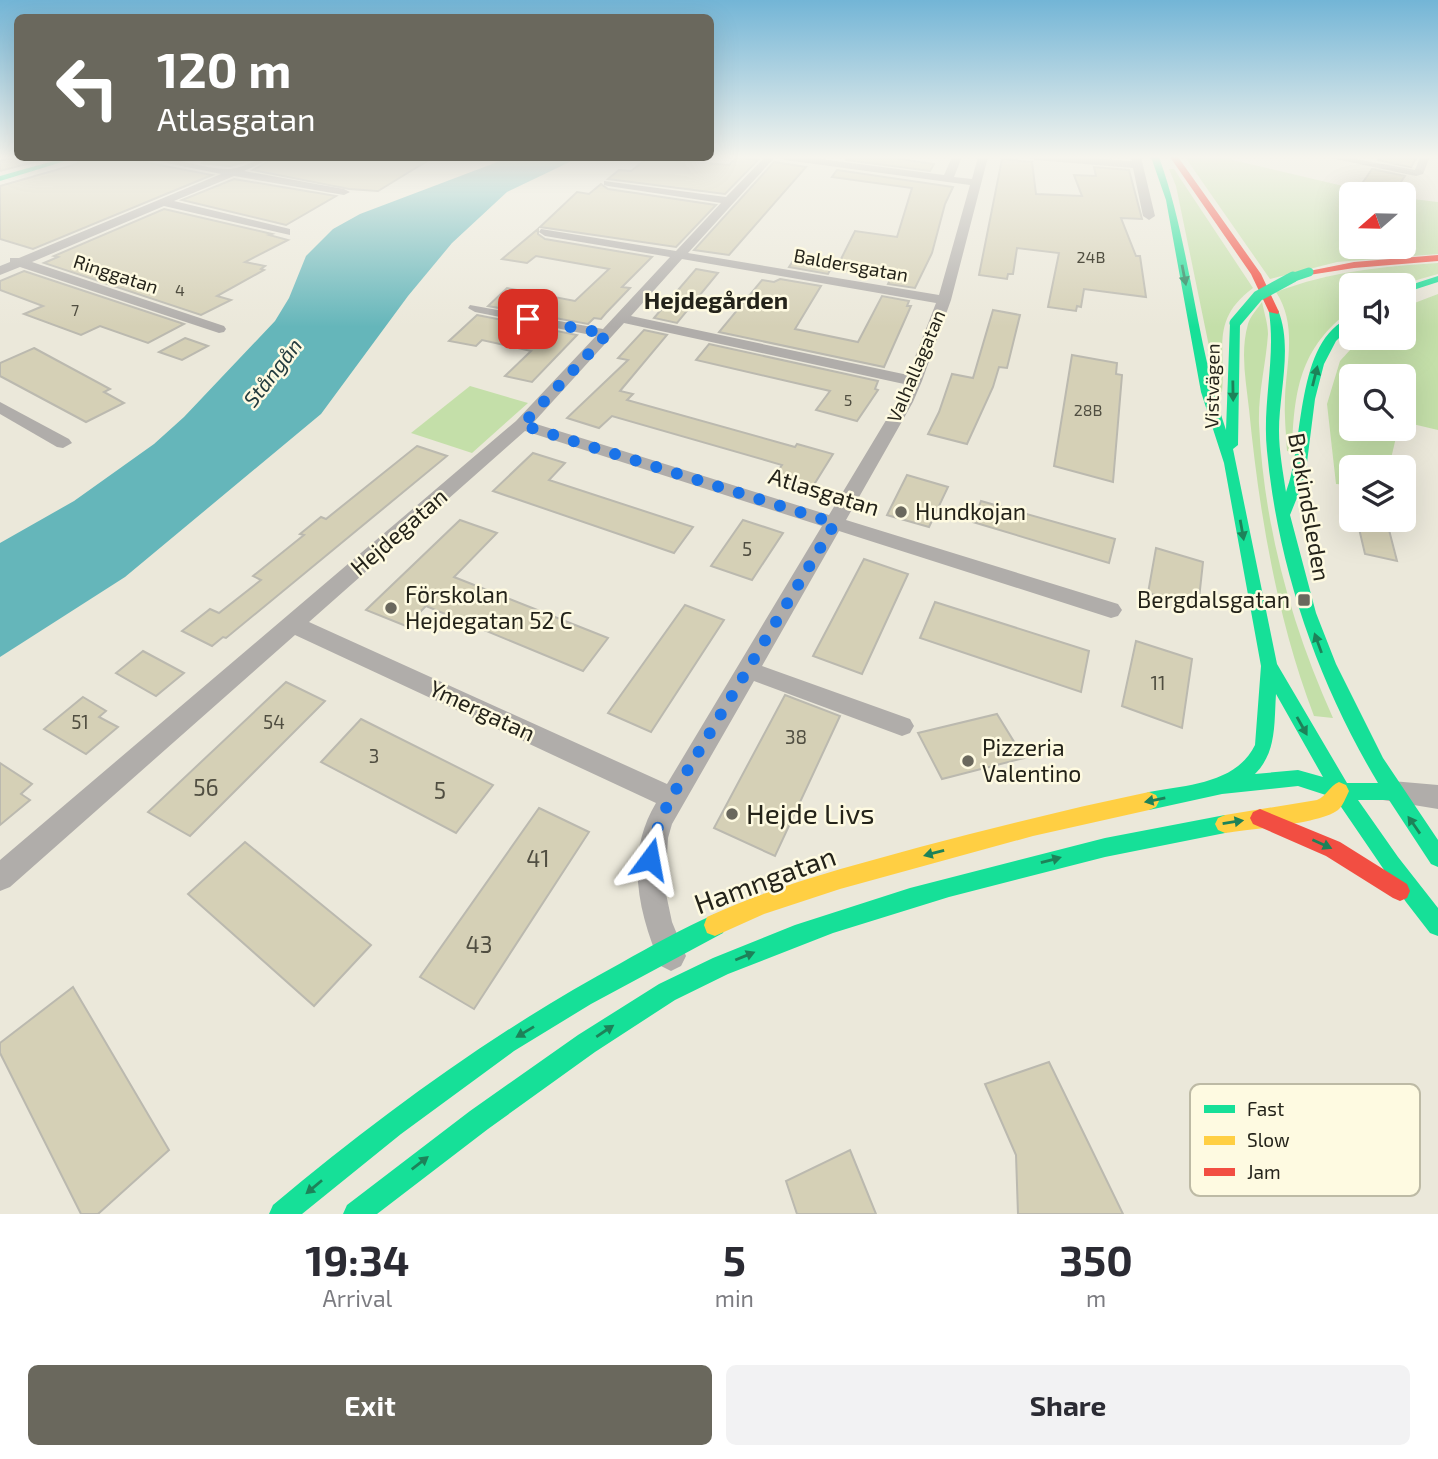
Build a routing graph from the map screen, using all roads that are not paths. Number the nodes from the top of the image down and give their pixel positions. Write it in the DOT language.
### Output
graph roads {
  1 [pos="134,214"];
  2 [pos="210,214"];
  3 [pos="717,214"];
  4 [pos="968,214"];
  5 [pos="1172,214"];
  6 [pos="1214,214"];
  7 [pos="286,232"];
  8 [pos="545,232"];
  9 [pos="679,255"];
  10 [pos="0,256"];
  11 [pos="1438,258"];
  12 [pos="19,262"];
  13 [pos="0,271"];
  14 [pos="1438,279"];
  15 [pos="1416,286"];
  16 [pos="944,300"];
  17 [pos="475,308"];
  18 [pos="622,318"];
  19 [pos="219,329"];
  20 [pos="1339,332"];
  21 [pos="607,334"];
  22 [pos="914,381"];
  23 [pos="0,407"];
  24 [pos="522,425"];
  25 [pos="63,443"];
  26 [pos="1231,463"];
  27 [pos="1284,515"];
  28 [pos="835,523"];
  29 [pos="1111,610"];
  30 [pos="292,624"];
  31 [pos="1269,666"];
  32 [pos="750,670"];
  33 [pos="902,726"];
  34 [pos="1222,786"];
  35 [pos="1339,791"];
  36 [pos="1392,792"];
  37 [pos="1438,797"];
  38 [pos="671,798"];
  39 [pos="1260,818"];
  40 [pos="1438,857"];
  41 [pos="0,878"];
  42 [pos="1425,911"];
  43 [pos="1438,925"];
  44 [pos="668,948"];
  45 [pos="683,984"];
  46 [pos="282,1214"];
  47 [pos="356,1214"];
  1 -- 12 [label="street"];
  2 -- 7 [label="street"];
  3 -- 9 [label="street, Hejdegatan"];
  4 -- 16 [label="street, Valhallagatan"];
  5 -- 26 [label="main road, one-way"];
  6 -- 27 [label="main road, Brokindsleden"];
  8 -- 9 [label="street, Baldersgatan"];
  9 -- 16 [label="street, Baldersgatan"];
  9 -- 18 [label="street, Hejdegatan"];
  10 -- 12 [label="street, Ringgatan"];
  11 -- 26 [label="main road, Vistvägen, one-way, bridge"];
  12 -- 13 [label="street"];
  12 -- 19 [label="street, Ringgatan"];
  14 -- 15 [label="main road"];
  16 -- 22 [label="street, Valhallagatan"];
  17 -- 21 [label="street"];
  18 -- 21 [label="street, Hejdegatan"];
  18 -- 22 [label="street"];
  27 -- 20 [label="main road, one-way"];
  21 -- 24 [label="street, Hejdegatan"];
  22 -- 28 [label="street, Valhallagatan"];
  23 -- 25 [label="street"];
  24 -- 28 [label="street, Atlasgatan"];
  24 -- 30 [label="street, Hejdegatan"];
  26 -- 31 [label="main road, one-way"];
  36 -- 27 [label="main road, Brokindsleden, one-way"];
  28 -- 29 [label="street, Atlasgatan"];
  28 -- 32 [label="street, Valhallagatan"];
  30 -- 38 [label="street, Ymergatan"];
  30 -- 41 [label="street, Hejdegatan"];
  31 -- 34 [label="main road"];
  31 -- 35 [label="main road, one-way"];
  32 -- 33 [label="street"];
  32 -- 38 [label="street, Valhallagatan"];
  34 -- 35 [label="main road, Hamngatan"];
  34 -- 44 [label="main road, Hamngatan, one-way"];
  35 -- 36 [label="main road, Hamngatan"];
  35 -- 39 [label="main road"];
  35 -- 42 [label="main road"];
  36 -- 37 [label="street"];
  40 -- 36 [label="main road, Brokindsleden, one-way"];
  38 -- 44 [label="street, Valhallagatan"];
  39 -- 42 [label="main road, one-way"];
  45 -- 39 [label="main road, one-way"];
  42 -- 43 [label="main road"];
  44 -- 45 [label="street, Valhallagatan"];
  44 -- 46 [label="main road, Hamngatan, one-way"];
  47 -- 45 [label="main road, one-way"];
}
